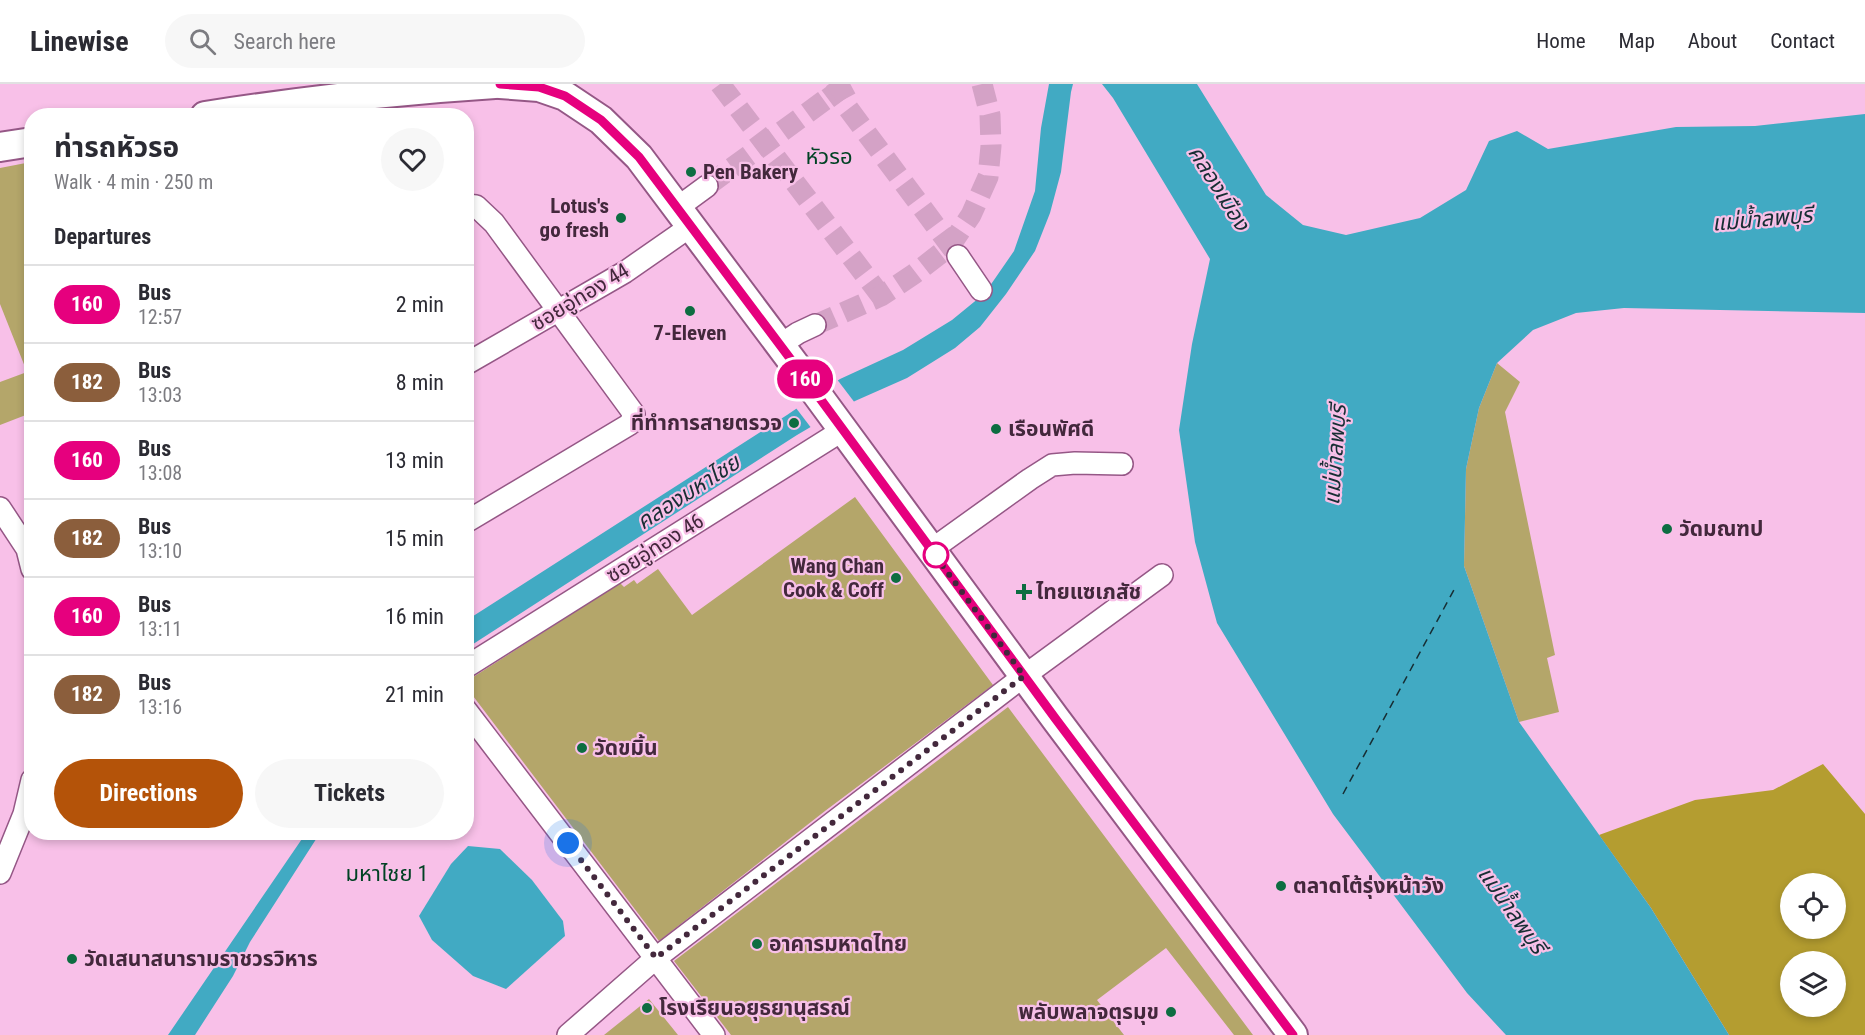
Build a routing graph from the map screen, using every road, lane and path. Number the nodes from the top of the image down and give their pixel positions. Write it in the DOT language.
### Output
graph roads {
  1 [pos="495,84"];
  2 [pos="500,84"];
  3 [pos="568,90"];
  4 [pos="259,108"];
  5 [pos="24,143"];
  6 [pos="0,147"];
  7 [pos="707,186"];
  8 [pos="474,206"];
  9 [pos="684,217"];
  10 [pos="958,256"];
  11 [pos="981,290"];
  12 [pos="559,310"];
  13 [pos="815,325"];
  14 [pos="780,345"];
  15 [pos="474,359"];
  16 [pos="839,424"];
  17 [pos="1122,464"];
  18 [pos="0,508"];
  19 [pos="474,517"];
  20 [pos="24,550"];
  21 [pos="931,550"];
  22 [pos="1162,575"];
  23 [pos="474,662"];
  24 [pos="1024,676"];
  25 [pos="474,720"];
  26 [pos="24,814"];
  27 [pos="0,873"];
  28 [pos="656,958"];
  29 [pos="568,1035"];
  30 [pos="714,1035"];
  31 [pos="1293,1035"];
  1 -- 4 [label="main road"];
  2 -- 3 [label="main road"];
  3 -- 9 [label="main road"];
  5 -- 6 [label="main road"];
  7 -- 9 [label="street, ซอยอู่ทอง 44"];
  8 -- 12 [label="street"];
  9 -- 12 [label="street, ซอยอู่ทอง 44"];
  9 -- 14 [label="main road"];
  10 -- 11 [label="street"];
  12 -- 15 [label="street, ซอยอู่ทอง 44"];
  12 -- 19 [label="street"];
  13 -- 14 [label="street"];
  14 -- 16 [label="main road"];
  16 -- 21 [label="main road"];
  16 -- 23 [label="street, ซอยอู่ทอง 46"];
  17 -- 21 [label="street"];
  18 -- 20 [label="street"];
  21 -- 24 [label="main road"];
  22 -- 24 [label="street"];
  24 -- 28 [label="street"];
  24 -- 31 [label="main road"];
  25 -- 28 [label="street"];
  26 -- 27 [label="street"];
  28 -- 29 [label="street"];
  28 -- 30 [label="street"];
}
